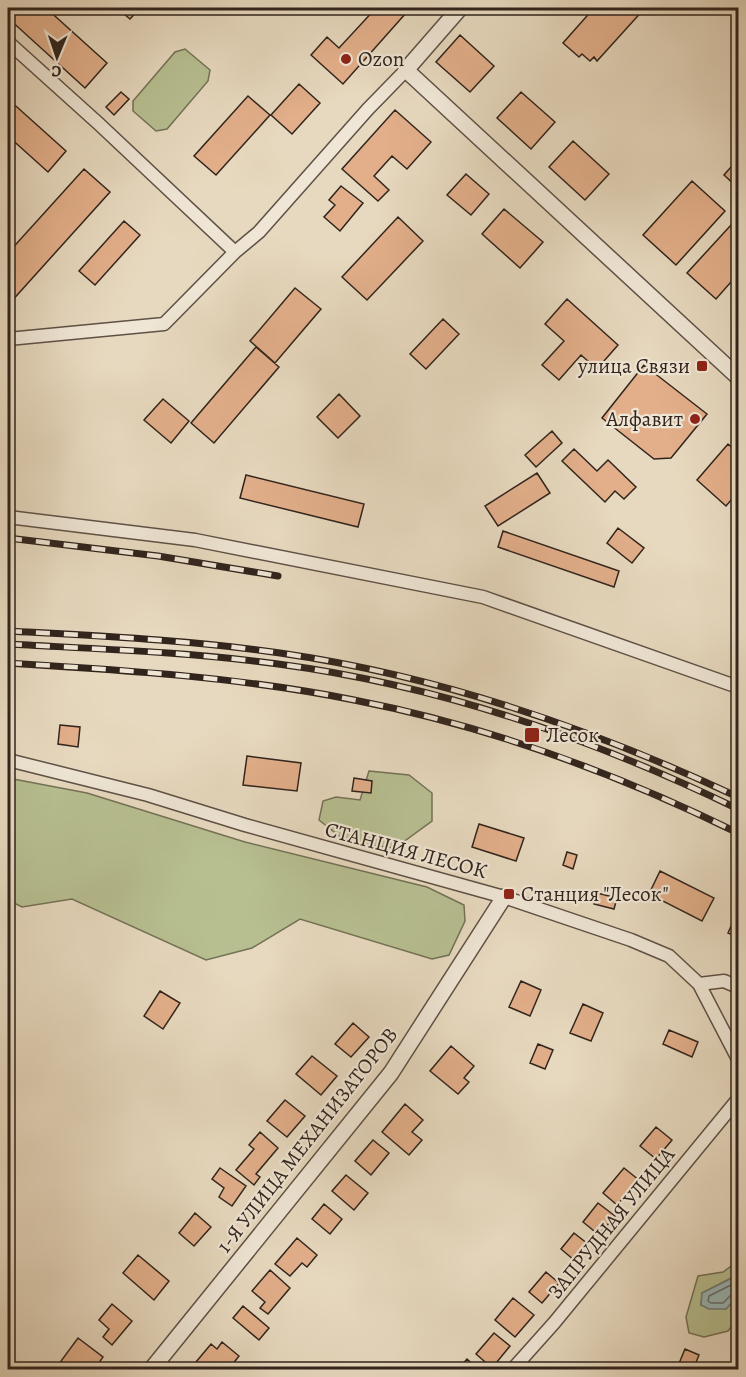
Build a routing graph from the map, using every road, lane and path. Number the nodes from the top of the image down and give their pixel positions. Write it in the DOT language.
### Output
graph roads {
  1 [pos="460,8"];
  2 [pos="8,42"];
  3 [pos="406,70"];
  4 [pos="235,252"];
  5 [pos="8,339"];
  6 [pos="738,376"];
  7 [pos="8,517"];
  8 [pos="738,687"];
  9 [pos="8,760"];
  10 [pos="504,897"];
  11 [pos="699,984"];
  12 [pos="738,987"];
  13 [pos="738,1059"];
  14 [pos="738,1099"];
  15 [pos="151,1370"];
  16 [pos="512,1370"];
  1 -- 3 [label="street"];
  2 -- 4 [label="street"];
  3 -- 4 [label="street"];
  3 -- 6 [label="street"];
  4 -- 5 [label="street"];
  7 -- 8 [label="street"];
  9 -- 10 [label="street, СТАНЦИЯ ЛЕСОК"];
  10 -- 11 [label="street, СТАНЦИЯ ЛЕСОК"];
  10 -- 15 [label="street, 1-Я УЛИЦА МЕХАНИЗАТОРОВ"];
  11 -- 12 [label="street"];
  11 -- 13 [label="street, СТАНЦИЯ ЛЕСОК"];
  14 -- 16 [label="street, ЗАПРУДНАЯ УЛИЦА"];
}
